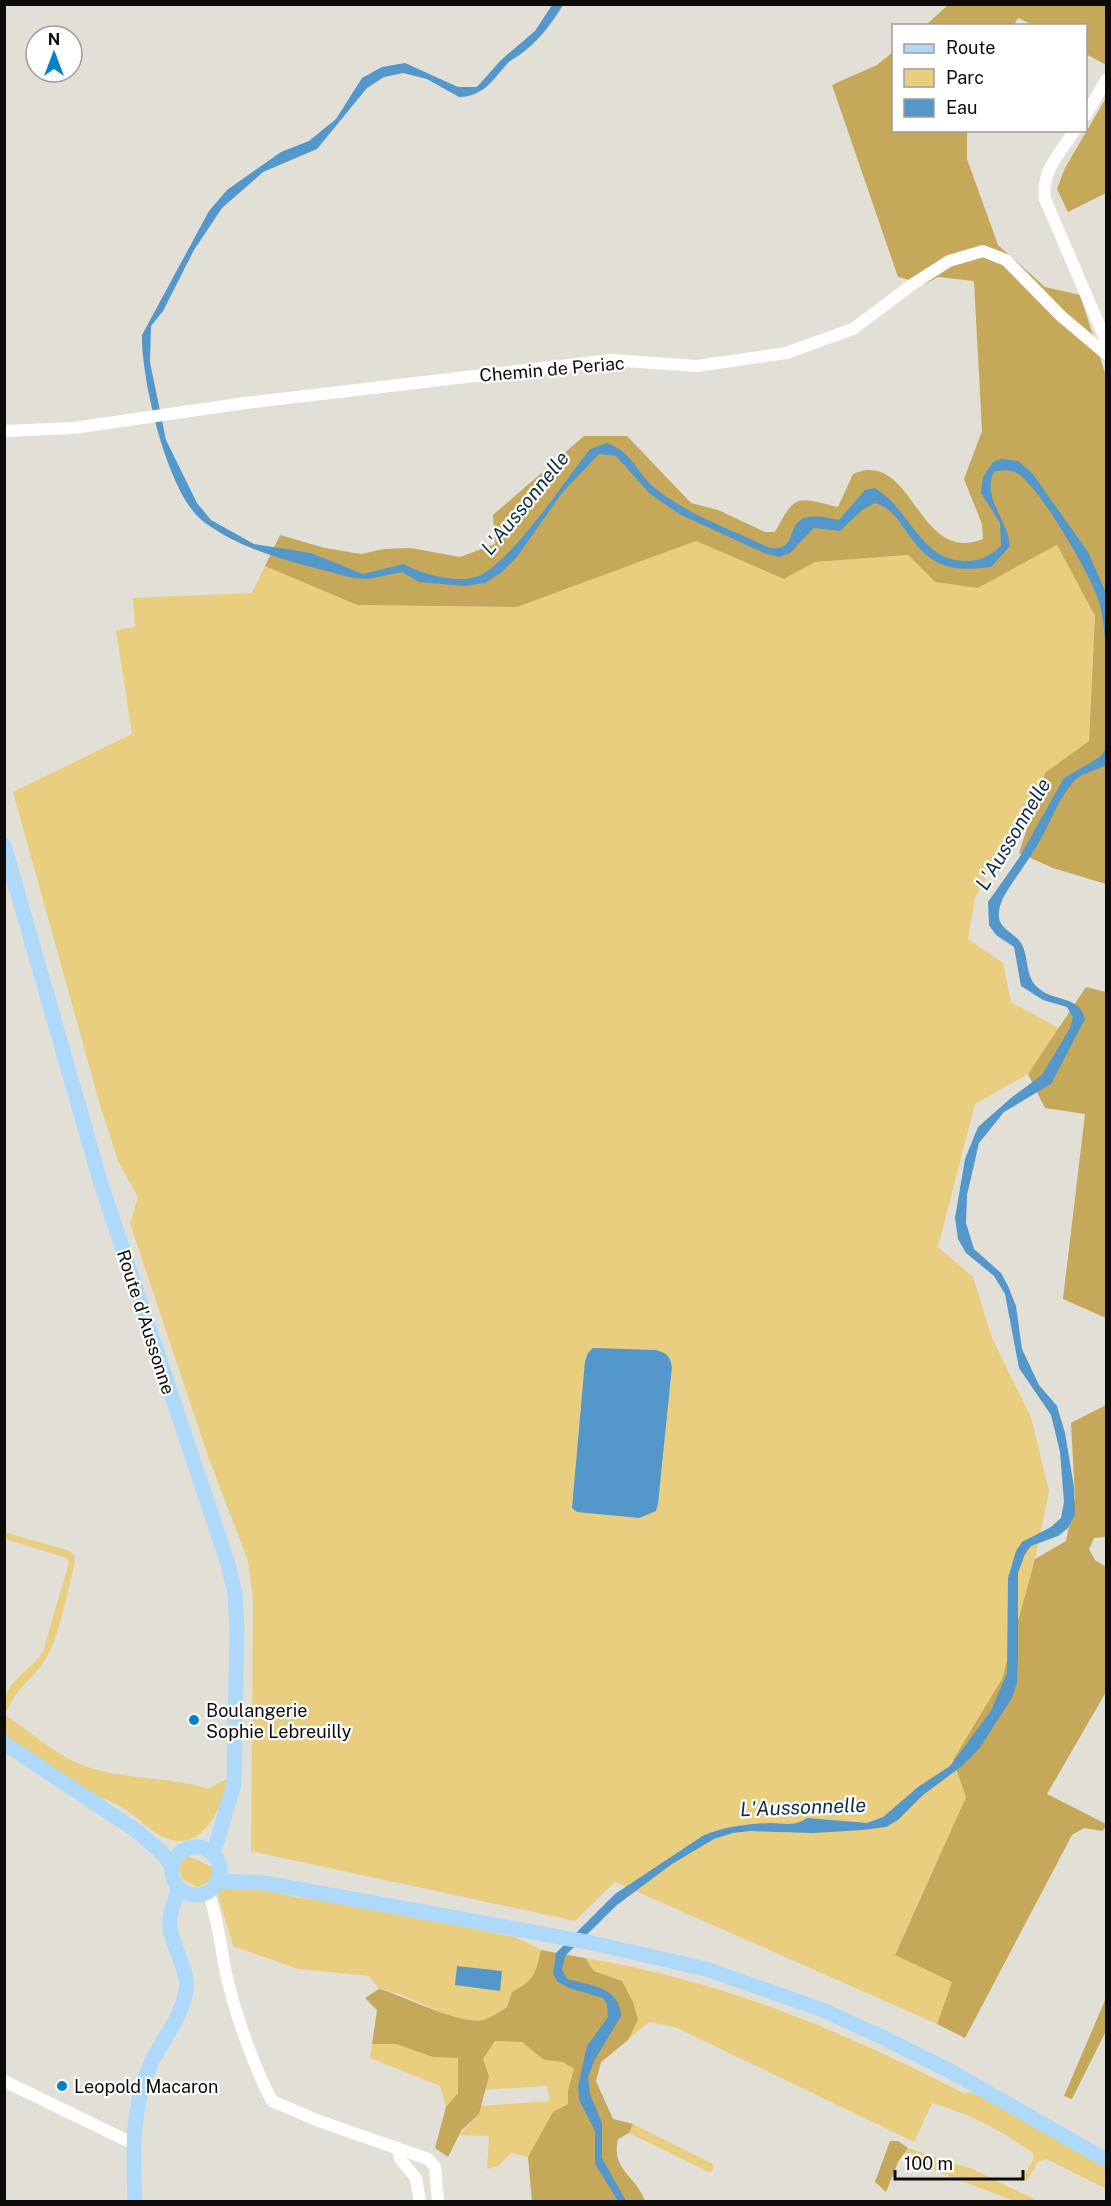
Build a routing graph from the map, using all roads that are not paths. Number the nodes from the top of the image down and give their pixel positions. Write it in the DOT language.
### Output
graph roads {
  1 [pos="1107,80"];
  2 [pos="1087,113"];
  3 [pos="1075,132"];
  4 [pos="1107,341"];
  5 [pos="1107,354"];
  6 [pos="4,430"];
  7 [pos="4,845"];
  8 [pos="4,1743"];
  9 [pos="228,1805"];
  10 [pos="137,1830"];
  11 [pos="190,1849"];
  12 [pos="216,1859"];
  13 [pos="172,1866"];
  14 [pos="265,1882"];
  15 [pos="179,1888"];
  16 [pos="207,1889"];
  17 [pos="173,1939"];
  18 [pos="4,2080"];
  19 [pos="134,2144"];
  20 [pos="398,2148"];
  21 [pos="1107,2160"];
  22 [pos="135,2202"];
  23 [pos="420,2202"];
  24 [pos="438,2202"];
  1 -- 2 [label="street"];
  3 -- 4 [label="street"];
  5 -- 6 [label="street, Chemin de Periac"];
  7 -- 9 [label="main road, Route d'Aussonne"];
  8 -- 10 [label="main road"];
  9 -- 11 [label="main road, Route d'Aussonne"];
  9 -- 12 [label="main road, Route d'Aussonne"];
  10 -- 11 [label="main road"];
  10 -- 13 [label="main road"];
  11 -- 12 [label="main road"];
  11 -- 13 [label="main road"];
  12 -- 14 [label="main road"];
  12 -- 16 [label="main road"];
  13 -- 15 [label="main road"];
  14 -- 16 [label="main road"];
  14 -- 21 [label="main road"];
  15 -- 16 [label="main road"];
  15 -- 17 [label="main road"];
  16 -- 17 [label="main road"];
  16 -- 20 [label="street"];
  17 -- 19 [label="main road"];
  18 -- 19 [label="street"];
  19 -- 22 [label="main road"];
  20 -- 23 [label="street"];
  20 -- 24 [label="street"];
}
